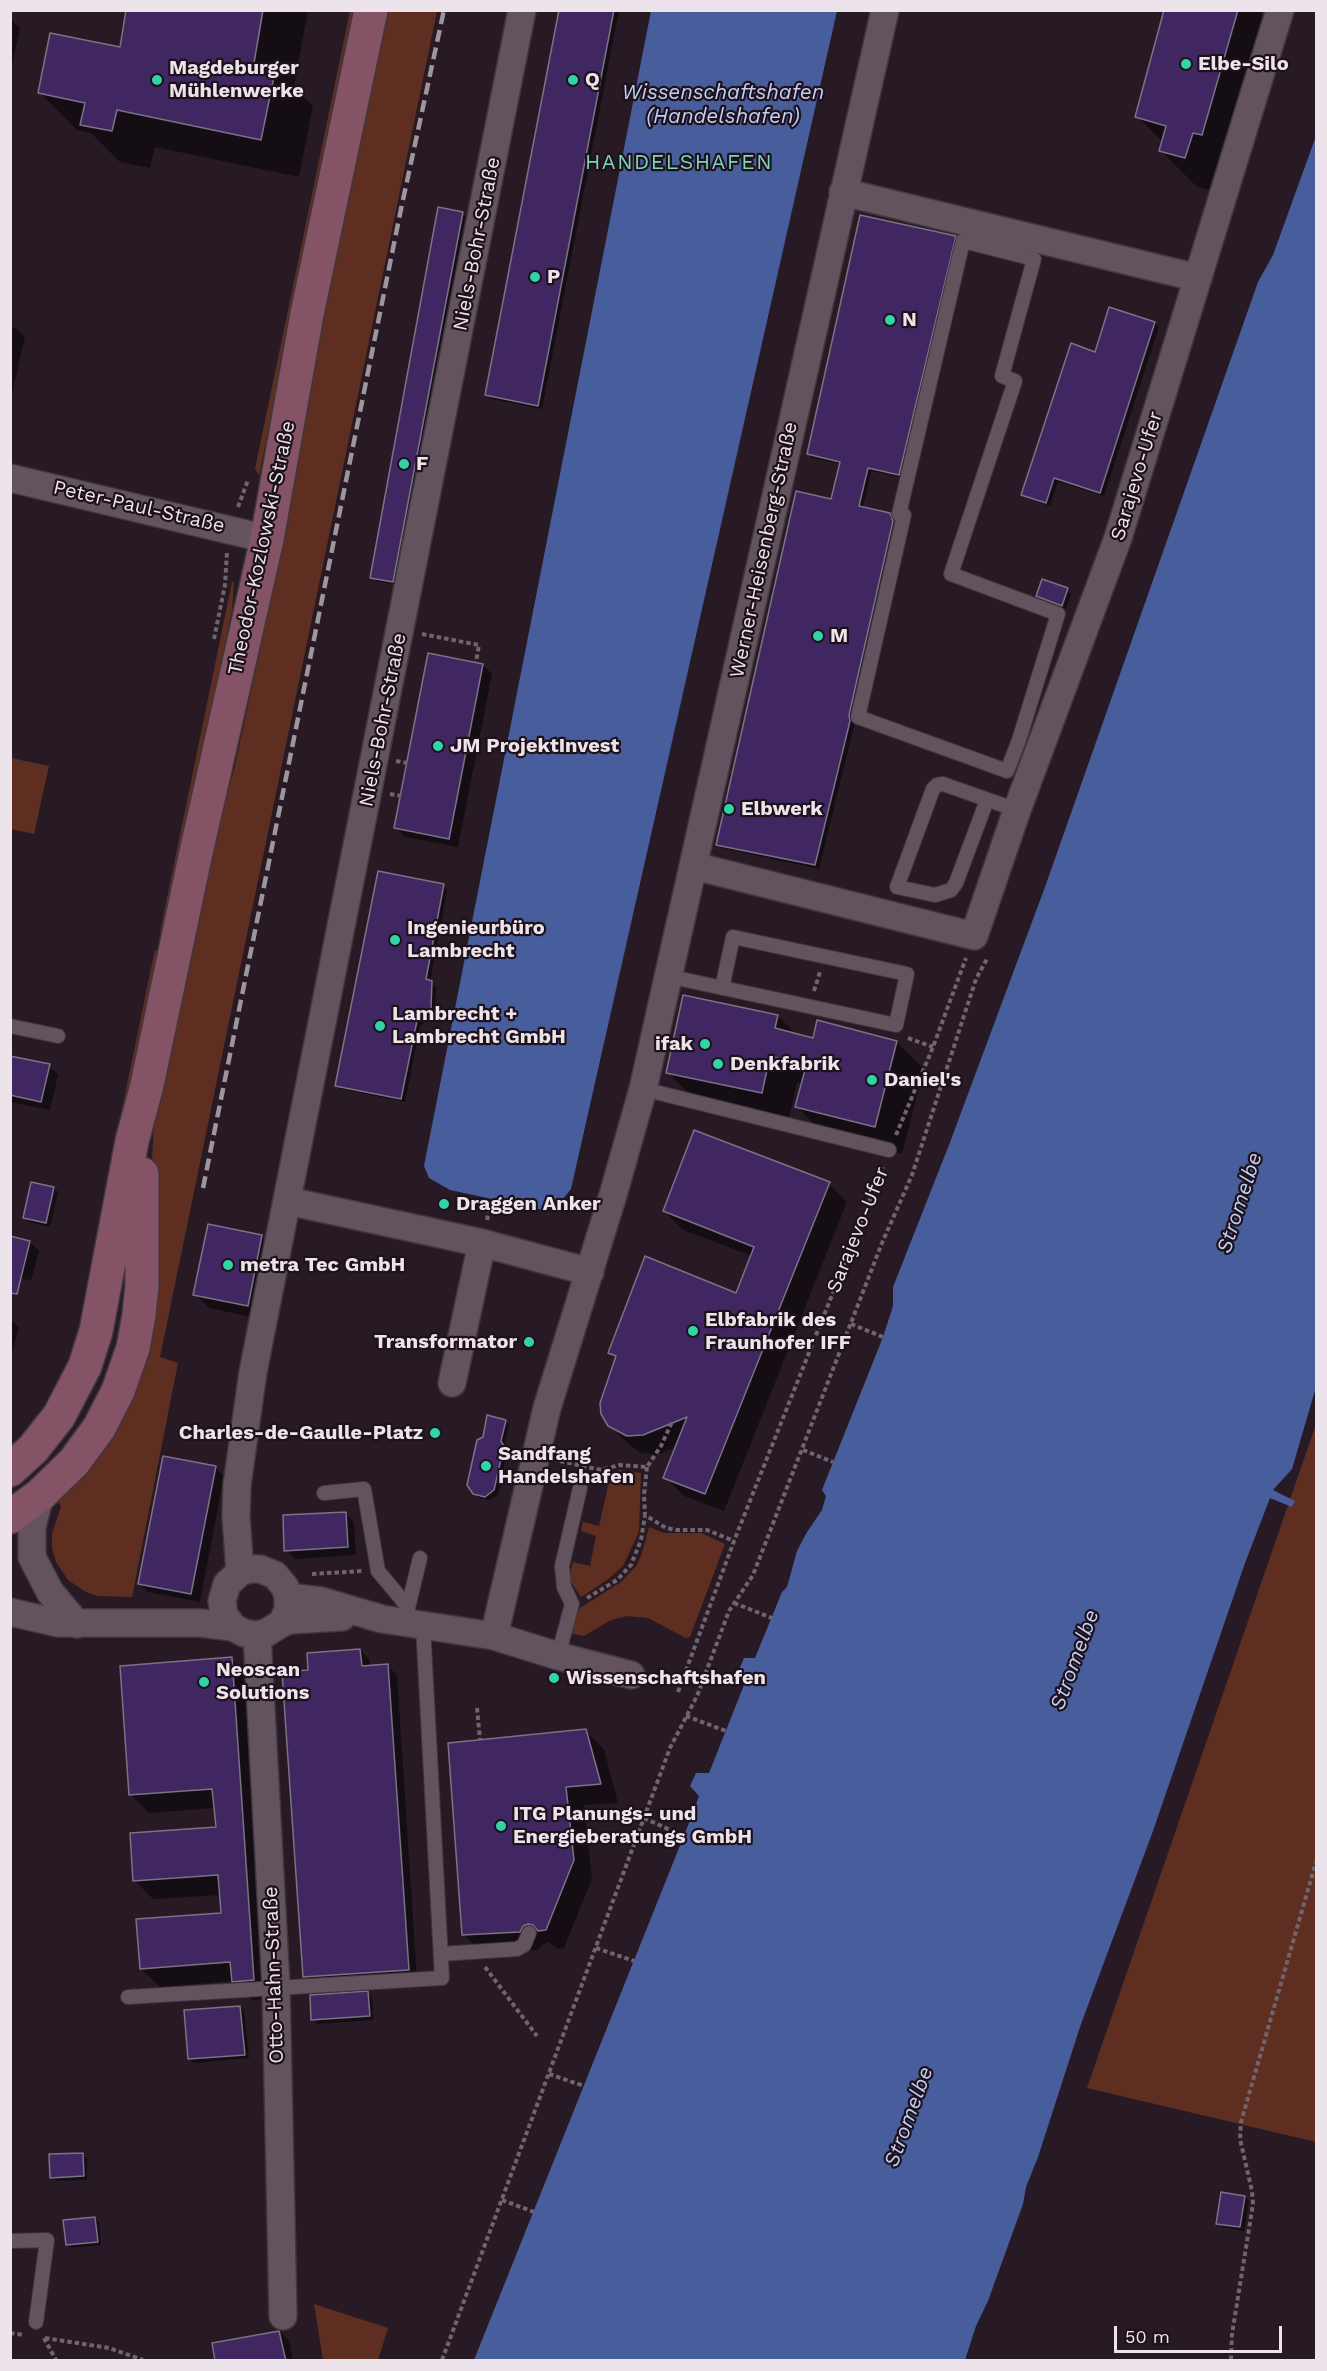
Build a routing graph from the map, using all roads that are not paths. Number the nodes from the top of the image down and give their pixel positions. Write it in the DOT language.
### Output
graph roads {
  1 [pos="371,10"];
  2 [pos="522,10"];
  3 [pos="885,10"];
  4 [pos="1280,10"];
  5 [pos="843,192"];
  6 [pos="1198,278"];
  7 [pos="10,478"];
  8 [pos="267,539"];
  9 [pos="1007,771"];
  10 [pos="987,800"];
  11 [pos="1017,810"];
  12 [pos="694,866"];
  13 [pos="667,976"];
  14 [pos="722,988"];
  15 [pos="10,1026"];
  16 [pos="58,1036"];
  17 [pos="147,1085"];
  18 [pos="643,1089"];
  19 [pos="889,1150"];
  20 [pos="288,1201"];
  21 [pos="482,1243"];
  22 [pos="590,1272"];
  23 [pos="452,1383"];
  24 [pos="10,1470"];
  25 [pos="580,1488"];
  26 [pos="324,1493"];
  27 [pos="40,1495"];
  28 [pos="10,1517"];
  29 [pos="420,1558"];
  30 [pos="250,1570"];
  31 [pos="297,1587"];
  32 [pos="222,1601"];
  33 [pos="10,1612"];
  34 [pos="405,1618"];
  35 [pos="77,1623"];
  36 [pos="156,1623"];
  37 [pos="282,1623"];
  38 [pos="245,1631"];
  39 [pos="494,1636"];
  40 [pos="558,1656"];
  41 [pos="631,1674"];
  42 [pos="529,1933"];
  43 [pos="441,1954"];
  44 [pos="276,1986"];
  45 [pos="128,1997"];
  46 [pos="10,2241"];
  47 [pos="283,2316"];
  48 [pos="36,2322"];
  1 -- 8 [label="main road, Theodor-Kozlowski-Straße"];
  2 -- 20 [label="street, Niels-Bohr-Straße"];
  3 -- 5 [label="street, Werner-Heisenberg-Straße"];
  4 -- 6 [label="street, Sarajevo-Ufer"];
  5 -- 6 [label="street"];
  5 -- 12 [label="street, Werner-Heisenberg-Straße"];
  6 -- 11 [label="street, Sarajevo-Ufer"];
  7 -- 8 [label="street, Peter-Paul-Straße"];
  8 -- 17 [label="main road, Theodor-Kozlowski-Straße"];
  9 -- 9 [label="lane"];
  10 -- 10 [label="lane"];
  10 -- 11 [label="lane"];
  11 -- 12 [label="street, Sarajevo-Ufer"];
  12 -- 13 [label="street, Werner-Heisenberg-Straße"];
  13 -- 14 [label="lane"];
  13 -- 18 [label="street, Werner-Heisenberg-Straße"];
  14 -- 14 [label="lane"];
  15 -- 16 [label="lane"];
  17 -- 24 [label="main road, Theodor-Kozlowski-Straße"];
  17 -- 27 [label="main road, Theodor-Kozlowski-Straße"];
  18 -- 19 [label="lane"];
  18 -- 22 [label="street, Werner-Heisenberg-Straße"];
  20 -- 21 [label="street"];
  20 -- 30 [label="street, Niels-Bohr-Straße"];
  21 -- 22 [label="street"];
  21 -- 23 [label="street"];
  22 -- 39 [label="street, Werner-Heisenberg-Straße"];
  25 -- 40 [label="lane"];
  26 -- 34 [label="lane"];
  27 -- 28 [label="main road, Theodor-Kozlowski-Straße"];
  27 -- 35 [label="street"];
  29 -- 34 [label="lane"];
  30 -- 31 [label="street"];
  30 -- 32 [label="street"];
  31 -- 34 [label="street"];
  31 -- 37 [label="street"];
  32 -- 36 [label="street"];
  32 -- 38 [label="street"];
  33 -- 35 [label="street"];
  34 -- 37 [label="street"];
  34 -- 39 [label="street"];
  34 -- 43 [label="lane"];
  35 -- 36 [label="street"];
  36 -- 38 [label="street"];
  37 -- 38 [label="street"];
  38 -- 44 [label="street, Otto-Hahn-Straße"];
  39 -- 40 [label="street"];
  40 -- 41 [label="street"];
  42 -- 43 [label="lane"];
  43 -- 44 [label="lane"];
  44 -- 45 [label="lane"];
  44 -- 47 [label="street, Otto-Hahn-Straße"];
  46 -- 48 [label="lane"];
}
